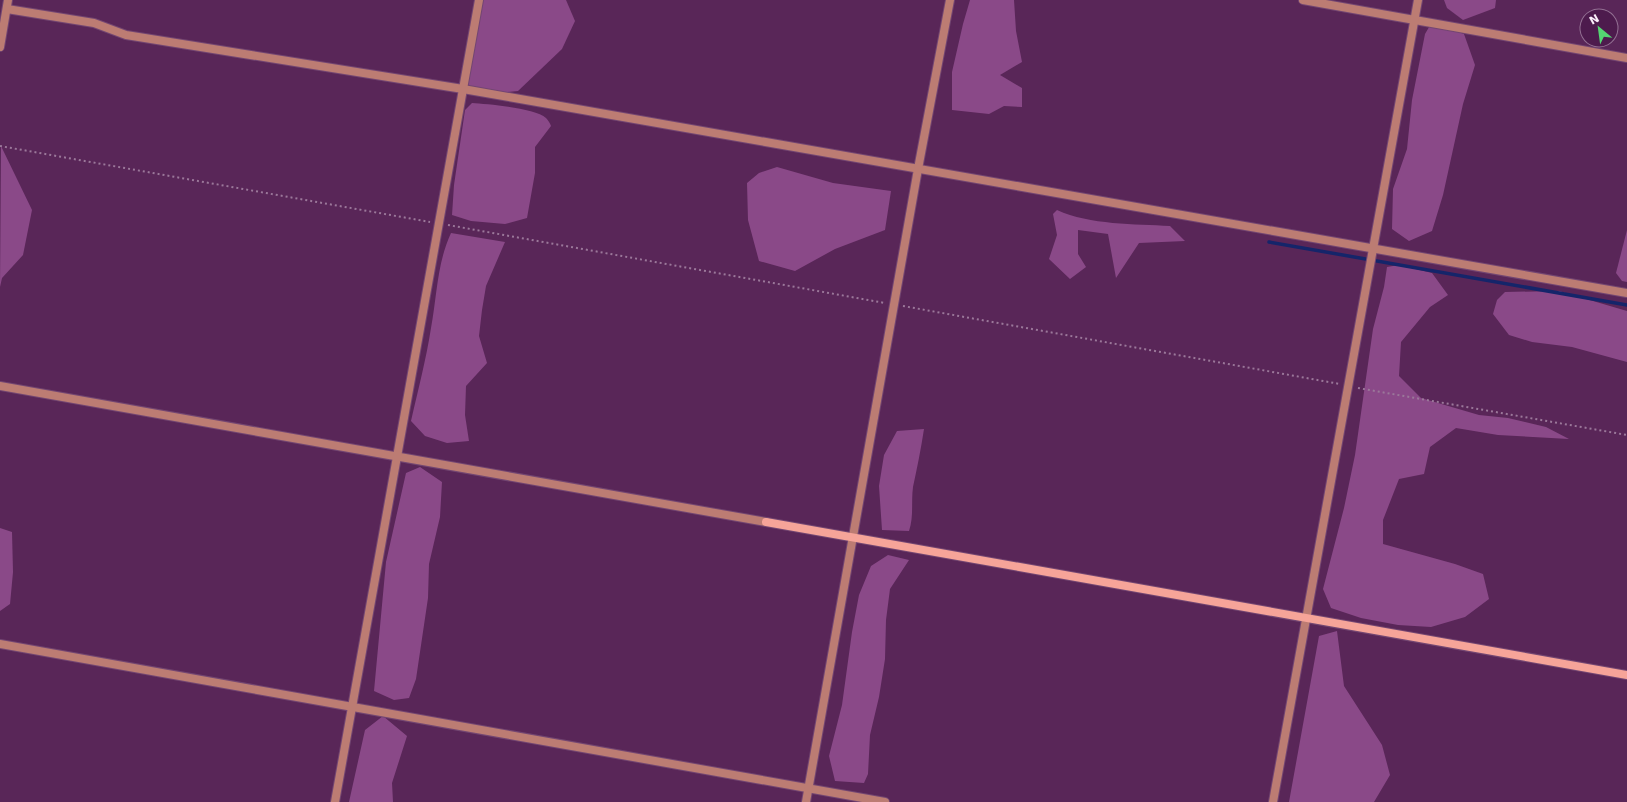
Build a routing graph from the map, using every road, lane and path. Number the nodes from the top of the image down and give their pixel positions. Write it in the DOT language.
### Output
graph roads {
  1 [pos="8,0"];
  2 [pos="479,0"];
  3 [pos="950,0"];
  4 [pos="1303,0"];
  5 [pos="1418,0"];
  6 [pos="7,9"];
  7 [pos="1414,20"];
  8 [pos="0,47"];
  9 [pos="1627,58"];
  10 [pos="463,89"];
  11 [pos="0,146"];
  12 [pos="918,169"];
  13 [pos="439,224"];
  14 [pos="1373,248"];
  15 [pos="1627,293"];
  16 [pos="894,304"];
  17 [pos="0,386"];
  18 [pos="1349,386"];
  19 [pos="1627,435"];
  20 [pos="397,456"];
  21 [pos="854,537"];
  22 [pos="1307,618"];
  23 [pos="0,644"];
  24 [pos="1627,675"];
  25 [pos="352,708"];
  26 [pos="809,789"];
  27 [pos="335,802"];
  28 [pos="806,802"];
  29 [pos="885,802"];
  30 [pos="1273,802"];
  1 -- 6 [label="street"];
  2 -- 10 [label="street"];
  3 -- 12 [label="street"];
  4 -- 7 [label="street"];
  5 -- 7 [label="street"];
  6 -- 8 [label="street"];
  6 -- 10 [label="street"];
  7 -- 9 [label="street"];
  7 -- 14 [label="street"];
  10 -- 12 [label="street"];
  10 -- 13 [label="street"];
  11 -- 13 [label="path"];
  12 -- 14 [label="street"];
  12 -- 16 [label="street"];
  13 -- 16 [label="path"];
  13 -- 20 [label="street"];
  14 -- 15 [label="street"];
  14 -- 18 [label="street"];
  16 -- 18 [label="path"];
  16 -- 21 [label="street"];
  17 -- 20 [label="street"];
  18 -- 19 [label="path"];
  18 -- 22 [label="street"];
  20 -- 21 [label="street"];
  20 -- 25 [label="street"];
  21 -- 22 [label="street"];
  21 -- 26 [label="street"];
  22 -- 24 [label="street"];
  22 -- 30 [label="street"];
  23 -- 25 [label="street"];
  25 -- 26 [label="street"];
  25 -- 27 [label="street"];
  26 -- 28 [label="street"];
  26 -- 29 [label="street"];
}
